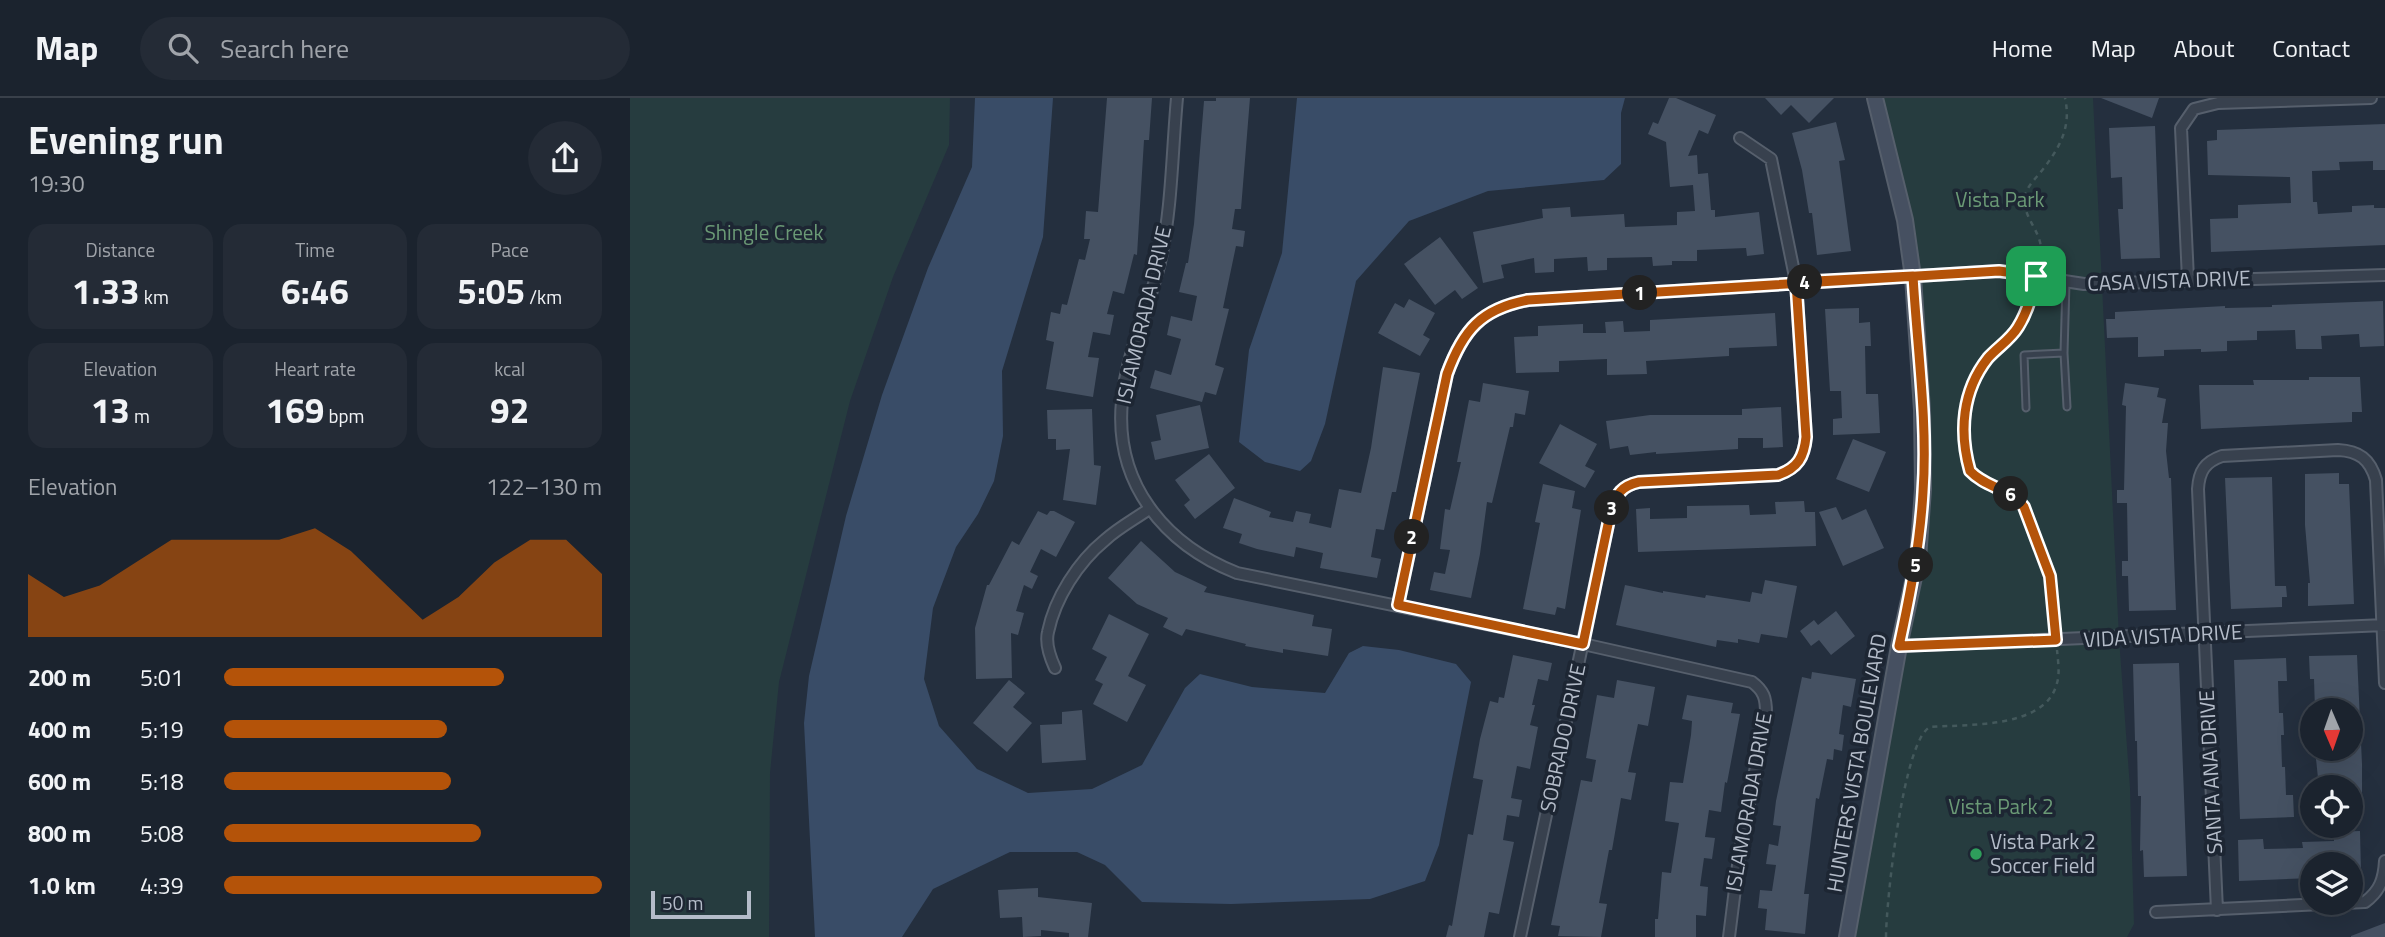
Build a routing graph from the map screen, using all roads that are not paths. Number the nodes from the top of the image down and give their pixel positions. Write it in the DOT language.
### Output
graph roads {
  1 [pos="1177,98"];
  2 [pos="1875,98"];
  3 [pos="2371,98"];
  4 [pos="1740,138"];
  5 [pos="2385,275"];
  6 [pos="1913,276"];
  7 [pos="2188,279"];
  8 [pos="1796,282"];
  9 [pos="2066,283"];
  10 [pos="2064,353"];
  11 [pos="2067,407"];
  12 [pos="2026,408"];
  13 [pos="1149,509"];
  14 [pos="1398,605"];
  15 [pos="2384,626"];
  16 [pos="2204,634"];
  17 [pos="1583,644"];
  18 [pos="1899,646"];
  19 [pos="1055,668"];
  20 [pos="2385,683"];
  21 [pos="2385,861"];
  22 [pos="2217,909"];
  23 [pos="2156,912"];
  24 [pos="1520,937"];
  25 [pos="1729,937"];
  26 [pos="1847,937"];
  1 -- 13 [label="street, ISLAMORADA DRIVE"];
  2 -- 6 [label="street, HUNTERS VISTA BOULEVARD"];
  3 -- 7 [label="street"];
  4 -- 8 [label="street"];
  5 -- 7 [label="street, CASA VISTA DRIVE"];
  6 -- 8 [label="street, CASA VISTA DRIVE"];
  6 -- 9 [label="street, CASA VISTA DRIVE"];
  6 -- 18 [label="street, HUNTERS VISTA BOULEVARD"];
  7 -- 9 [label="street, CASA VISTA DRIVE"];
  8 -- 14 [label="street, CASA VISTA DRIVE"];
  8 -- 17 [label="street, SOBRADO DRIVE"];
  9 -- 10 [label="lane"];
  10 -- 11 [label="lane"];
  10 -- 12 [label="lane"];
  13 -- 14 [label="street, ISLAMORADA DRIVE"];
  13 -- 19 [label="street"];
  14 -- 17 [label="street, ISLAMORADA DRIVE"];
  15 -- 16 [label="street, VIDA VISTA DRIVE"];
  15 -- 16 [label="street, SANTA ANA DRIVE"];
  15 -- 20 [label="street"];
  16 -- 18 [label="street, VIDA VISTA DRIVE"];
  16 -- 22 [label="street, SANTA ANA DRIVE"];
  17 -- 24 [label="street, SOBRADO DRIVE"];
  17 -- 25 [label="street, ISLAMORADA DRIVE"];
  18 -- 26 [label="street, HUNTERS VISTA BOULEVARD"];
  21 -- 22 [label="street"];
  22 -- 23 [label="street"];
}
